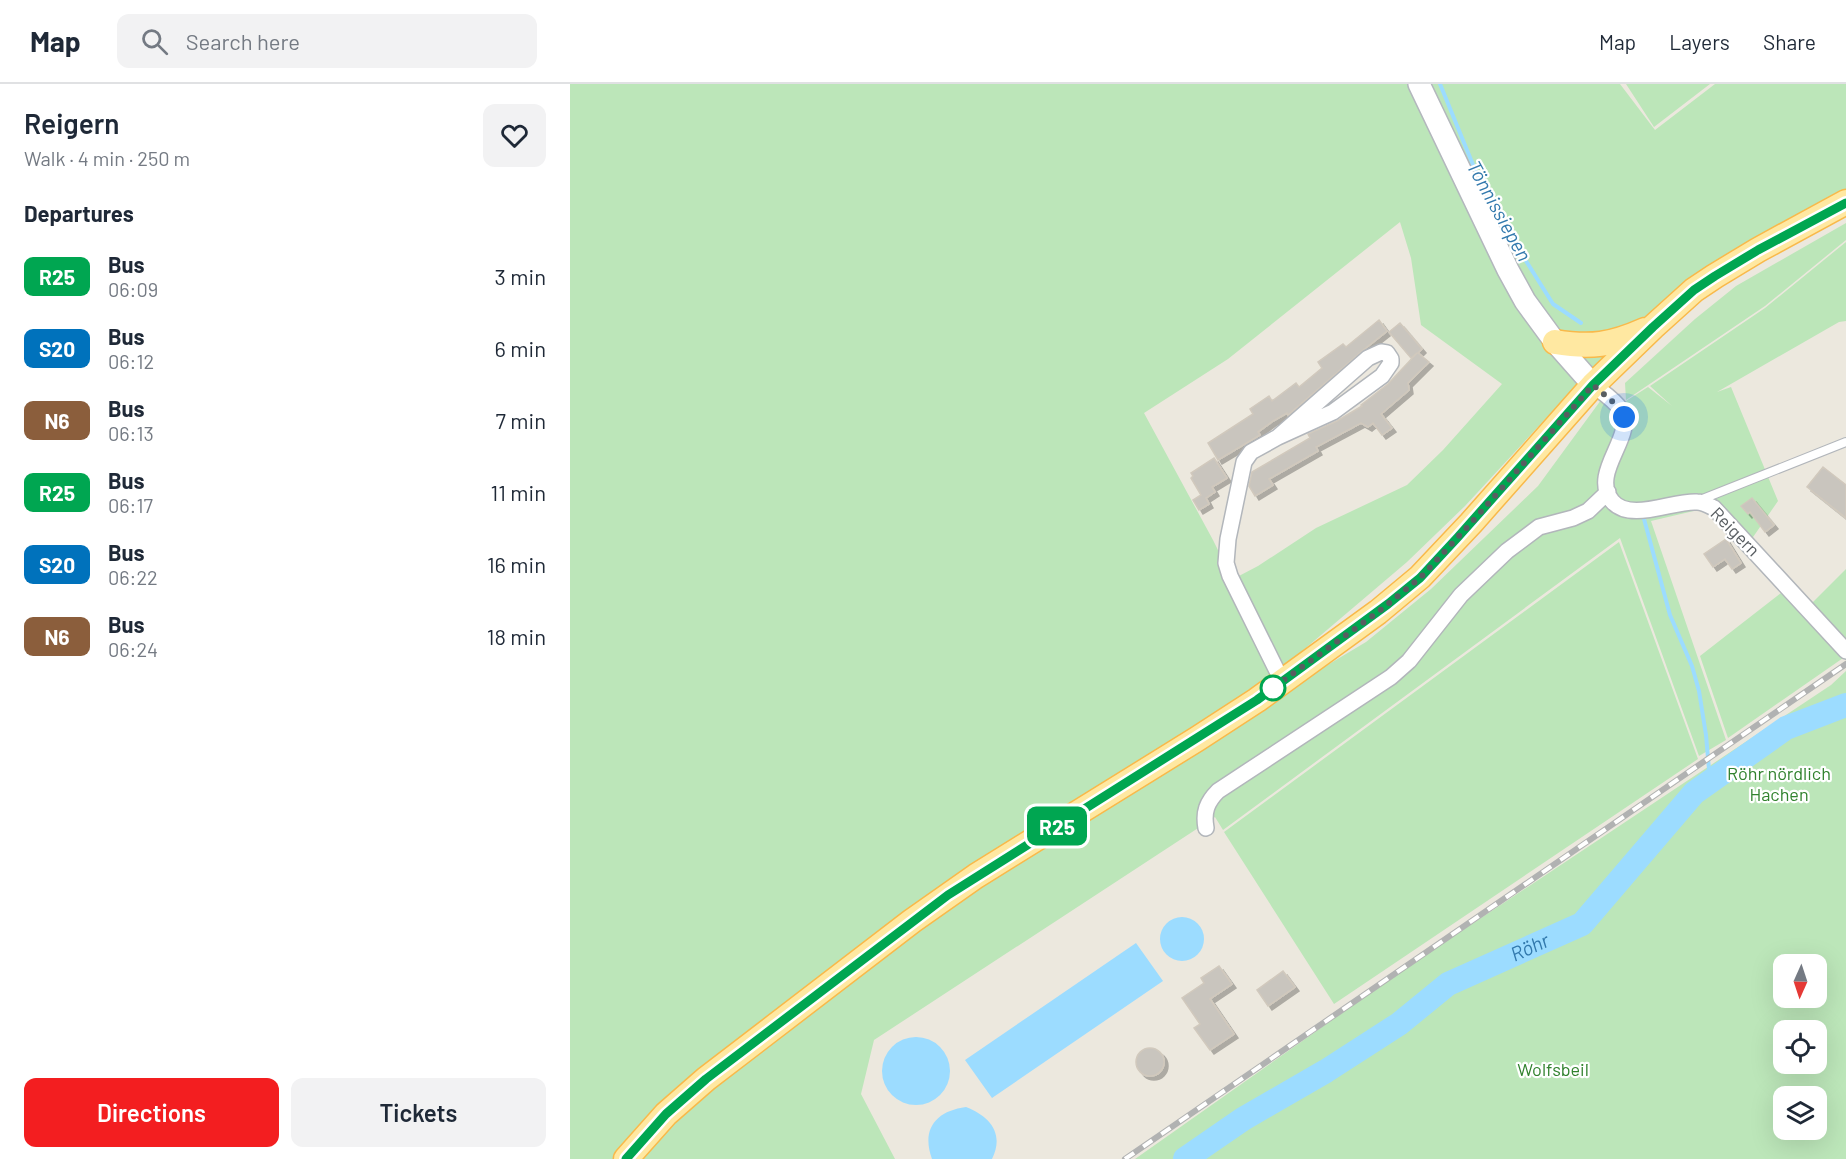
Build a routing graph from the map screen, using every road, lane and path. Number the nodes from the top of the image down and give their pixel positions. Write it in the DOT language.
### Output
graph roads {
  1 [pos="1419,84"];
  2 [pos="1846,202"];
  3 [pos="1653,327"];
  4 [pos="1555,342"];
  5 [pos="1593,385"];
  6 [pos="1278,437"];
  7 [pos="1846,442"];
  8 [pos="1608,492"];
  9 [pos="1695,501"];
  10 [pos="1846,651"];
  11 [pos="1282,681"];
  12 [pos="1206,828"];
  13 [pos="626,1159"];
  1 -- 4 [label="main road"];
  2 -- 3 [label="main road"];
  3 -- 4 [label="main road"];
  3 -- 5 [label="main road"];
  4 -- 5 [label="main road"];
  5 -- 8 [label="street"];
  5 -- 11 [label="main road"];
  6 -- 6 [label="street"];
  6 -- 11 [label="street"];
  7 -- 9 [label="lane"];
  8 -- 9 [label="street, Reigern"];
  8 -- 12 [label="street"];
  9 -- 10 [label="street, Reigern"];
  11 -- 13 [label="main road"];
}
